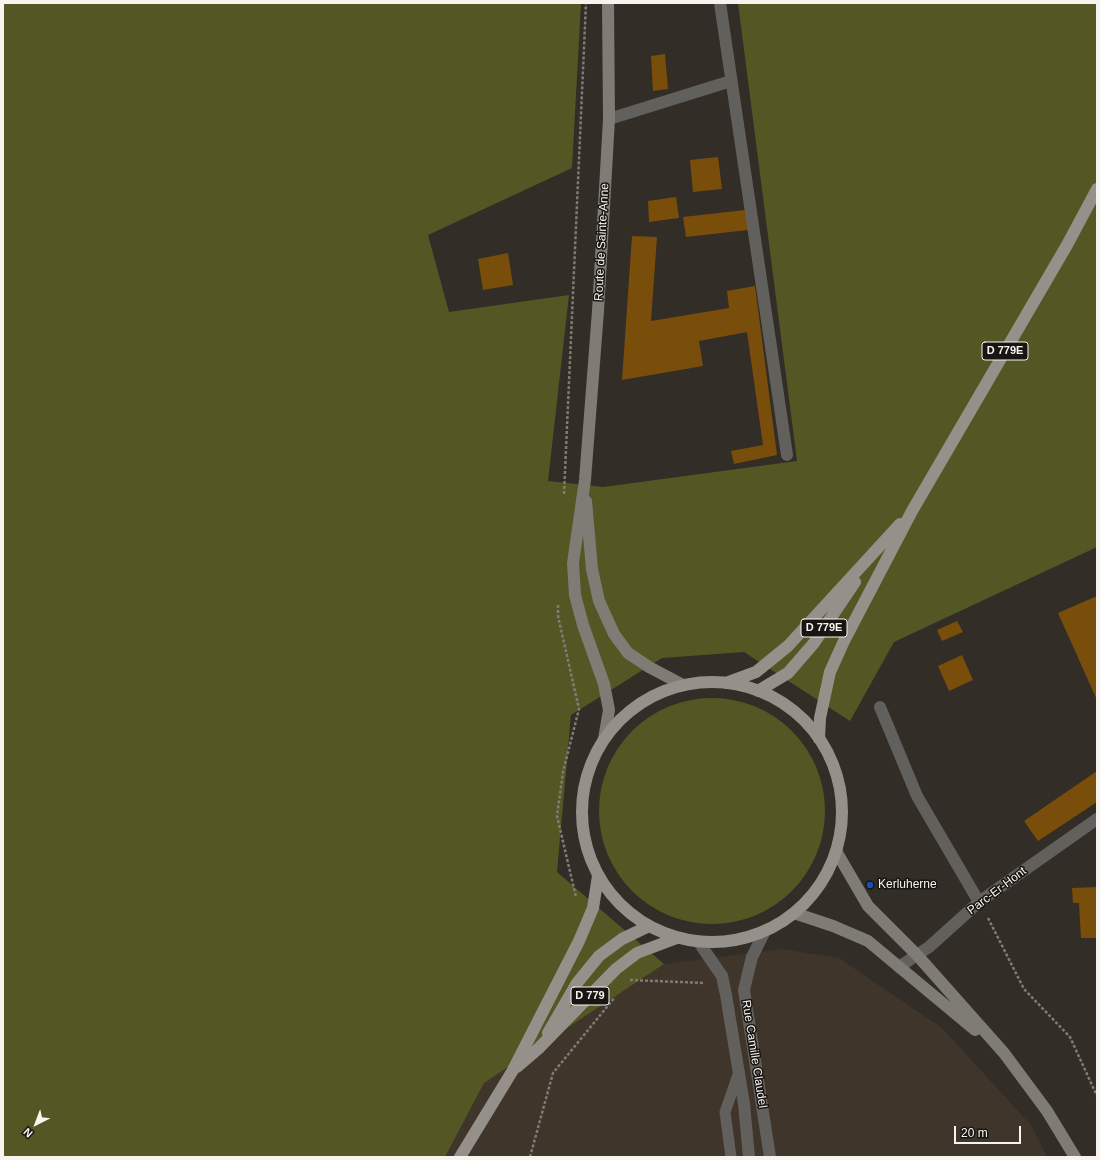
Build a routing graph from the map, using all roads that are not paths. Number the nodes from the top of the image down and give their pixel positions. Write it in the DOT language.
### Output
graph roads {
  1 [pos="608,3"];
  2 [pos="720,3"];
  3 [pos="731,81"];
  4 [pos="609,119"];
  5 [pos="1097,189"];
  6 [pos="787,455"];
  7 [pos="585,480"];
  8 [pos="912,511"];
  9 [pos="876,551"];
  10 [pos="726,683"];
  11 [pos="683,685"];
  12 [pos="758,691"];
  13 [pos="880,707"];
  14 [pos="604,739"];
  15 [pos="818,739"];
  16 [pos="1097,819"];
  17 [pos="836,851"];
  18 [pos="598,876"];
  19 [pos="979,902"];
  20 [pos="794,913"];
  21 [pos="649,926"];
  22 [pos="765,931"];
  23 [pos="677,938"];
  24 [pos="698,941"];
  25 [pos="917,955"];
  26 [pos="899,967"];
  27 [pos="538,1049"];
  28 [pos="1004,1053"];
  29 [pos="514,1070"];
  30 [pos="739,1072"];
  31 [pos="460,1157"];
  32 [pos="731,1157"];
  33 [pos="749,1157"];
  34 [pos="770,1157"];
  35 [pos="1076,1157"];
  1 -- 4 [label="main road, Route de Sainte-Anne"];
  2 -- 3 [label="street"];
  3 -- 4 [label="street"];
  3 -- 6 [label="street"];
  4 -- 7 [label="main road, Route de Sainte-Anne"];
  5 -- 8 [label="main road, D 779E"];
  7 -- 11 [label="main road, Route de Sainte-Anne"];
  7 -- 14 [label="main road, Route de Sainte-Anne"];
  8 -- 9 [label="main road, D 779E"];
  8 -- 15 [label="main road, D 779E"];
  9 -- 10 [label="main road, D 779E"];
  9 -- 12 [label="main road, D 779E"];
  10 -- 11 [label="main road"];
  10 -- 12 [label="main road"];
  11 -- 14 [label="main road"];
  12 -- 15 [label="main road"];
  13 -- 19 [label="street"];
  14 -- 18 [label="main road"];
  15 -- 17 [label="main road"];
  16 -- 19 [label="street, Parc-Er-Hont"];
  17 -- 20 [label="main road"];
  17 -- 25 [label="main road"];
  18 -- 21 [label="main road"];
  18 -- 29 [label="main road, D 779"];
  19 -- 25 [label="street, Parc-Er-Hont"];
  20 -- 22 [label="main road"];
  20 -- 26 [label="main road"];
  21 -- 23 [label="main road"];
  21 -- 27 [label="main road, D 779"];
  22 -- 24 [label="main road"];
  22 -- 34 [label="street, Rue Camille Claudel"];
  23 -- 24 [label="main road"];
  23 -- 27 [label="main road, D 779"];
  24 -- 30 [label="street, Rue Camille Claudel"];
  25 -- 26 [label="street, Parc-Er-Hont"];
  25 -- 28 [label="main road"];
  26 -- 28 [label="main road"];
  27 -- 29 [label="main road, D 779"];
  28 -- 35 [label="main road"];
  29 -- 31 [label="main road, D 779"];
  30 -- 32 [label="lane"];
  30 -- 33 [label="street, Rue Camille Claudel"];
}
